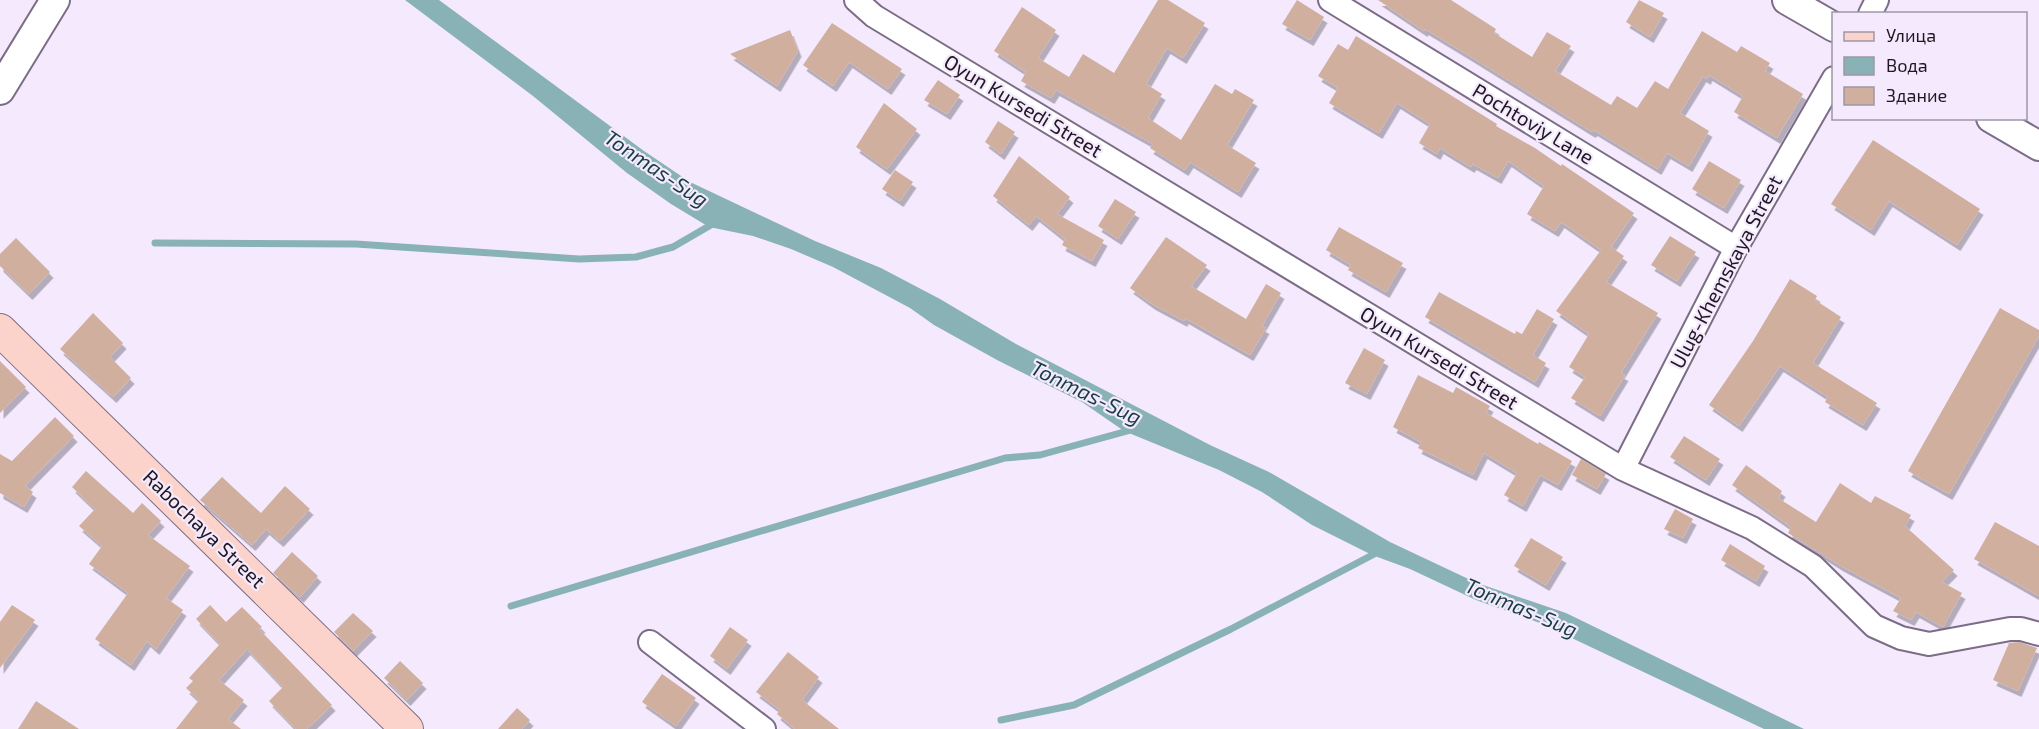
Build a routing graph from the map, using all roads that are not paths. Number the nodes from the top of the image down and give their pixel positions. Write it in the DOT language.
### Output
graph roads {
  1 [pos="55,0"];
  2 [pos="856,0"];
  3 [pos="1330,0"];
  4 [pos="1787,0"];
  5 [pos="1832,26"];
  6 [pos="1832,80"];
  7 [pos="0,90"];
  8 [pos="1994,120"];
  9 [pos="2039,146"];
  10 [pos="1737,248"];
  11 [pos="0,330"];
  12 [pos="1623,469"];
  13 [pos="2039,634"];
  14 [pos="650,642"];
  15 [pos="407,729"];
  16 [pos="764,729"];
  1 -- 7 [label="street"];
  2 -- 12 [label="street, Oyun Kursedi Street"];
  3 -- 10 [label="street, Pochtoviy Lane"];
  4 -- 5 [label="street"];
  6 -- 10 [label="street, Ulug-Khemskaya Street"];
  8 -- 9 [label="street"];
  10 -- 12 [label="street, Ulug-Khemskaya Street"];
  11 -- 15 [label="main road, Rabochaya Street"];
  12 -- 13 [label="street, Oyun Kursedi Street"];
  14 -- 16 [label="street"];
}
